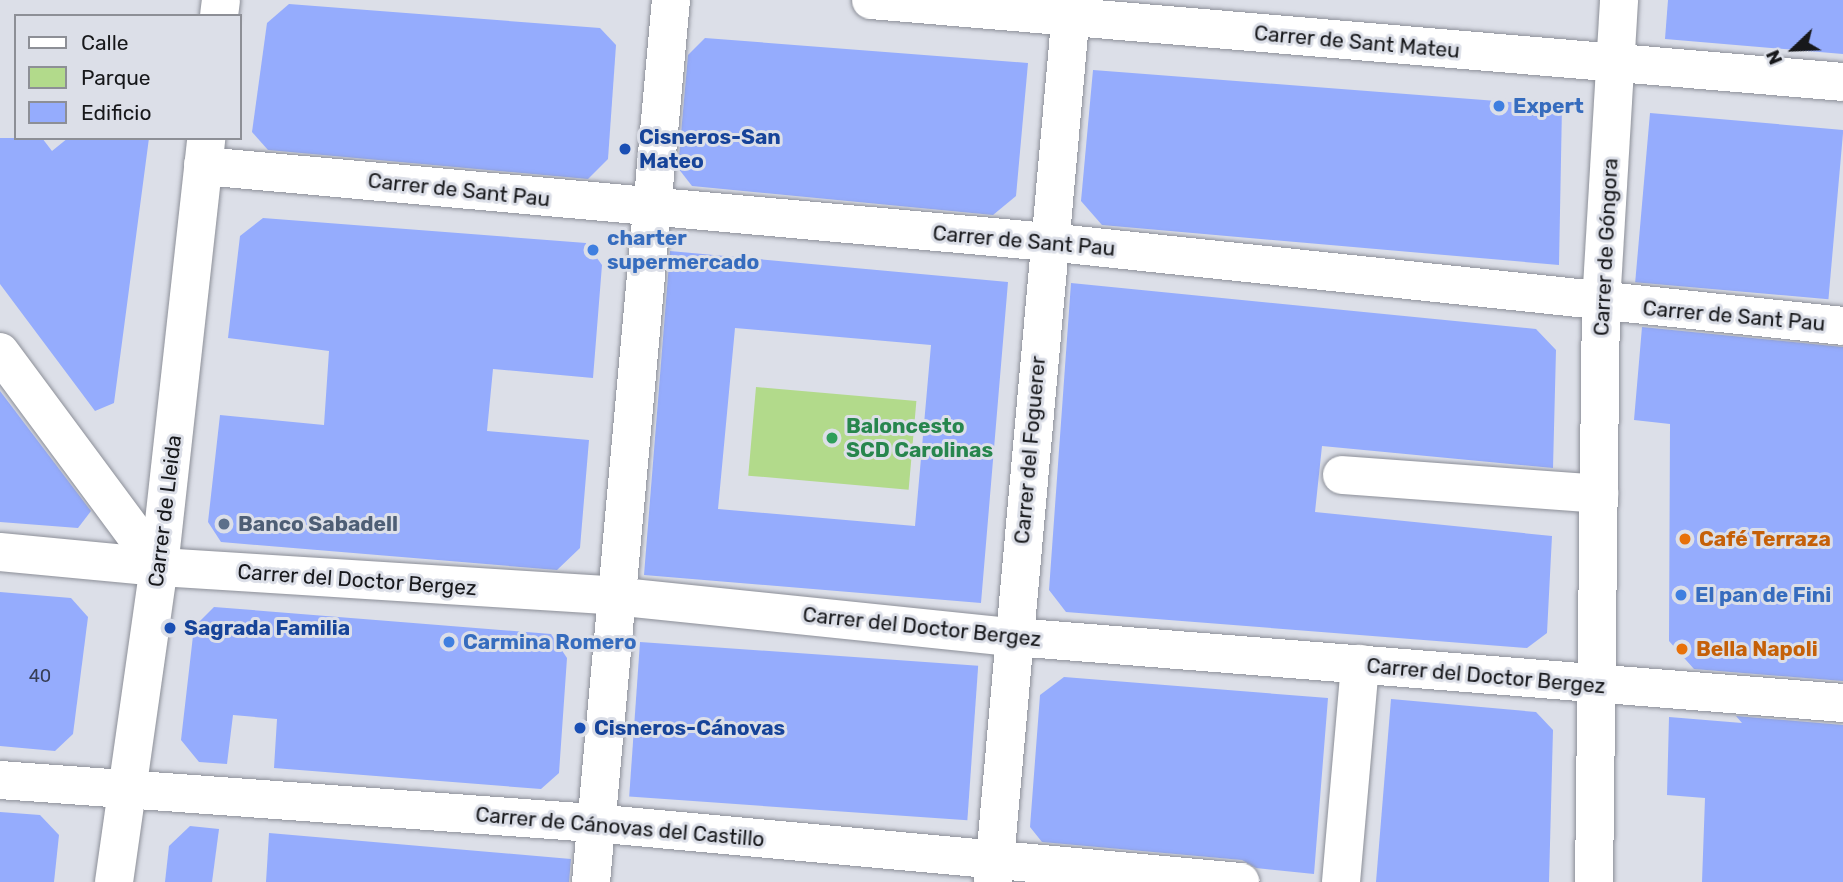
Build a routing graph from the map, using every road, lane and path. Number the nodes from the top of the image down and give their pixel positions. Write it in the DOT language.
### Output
graph roads {
  1 [pos="671,0"];
  2 [pos="871,0"];
  3 [pos="1619,0"];
  4 [pos="1071,9"];
  5 [pos="1616,63"];
  6 [pos="1843,82"];
  7 [pos="205,152"];
  8 [pos="651,209"];
  9 [pos="1048,242"];
  10 [pos="1601,304"];
  11 [pos="1843,326"];
  12 [pos="0,352"];
  13 [pos="1342,475"];
  14 [pos="1600,494"];
  15 [pos="0,552"];
  16 [pos="159,567"];
  17 [pos="614,596"];
  18 [pos="1014,637"];
  19 [pos="1360,664"];
  20 [pos="1598,686"];
  21 [pos="1843,703"];
  22 [pos="0,780"];
  23 [pos="127,789"];
  24 [pos="593,823"];
  25 [pos="994,872"];
  26 [pos="114,882"];
  27 [pos="591,882"];
  28 [pos="1240,882"];
  29 [pos="1341,882"];
  30 [pos="1594,882"];
  1 -- 8 [label="street"];
  2 -- 4 [label="street, Carrer de Sant Mateu"];
  3 -- 5 [label="street, Carrer de Góngora"];
  4 -- 5 [label="street, Carrer de Sant Mateu"];
  4 -- 9 [label="street, Carrer del Foguerer"];
  5 -- 6 [label="street, Carrer de Sant Mateu"];
  5 -- 10 [label="street, Carrer de Góngora"];
  7 -- 8 [label="street, Carrer de Sant Pau"];
  7 -- 16 [label="street, Carrer de Lleida"];
  8 -- 9 [label="street, Carrer de Sant Pau"];
  8 -- 17 [label="street"];
  9 -- 10 [label="street, Carrer de Sant Pau"];
  9 -- 18 [label="street, Carrer del Foguerer"];
  10 -- 11 [label="street, Carrer de Sant Pau"];
  10 -- 14 [label="street, Carrer de Góngora"];
  12 -- 16 [label="street"];
  13 -- 14 [label="street"];
  14 -- 20 [label="street, Carrer de Góngora"];
  15 -- 16 [label="street, Carrer del Doctor Bergez"];
  16 -- 17 [label="street, Carrer del Doctor Bergez"];
  16 -- 23 [label="street, Carrer de Lleida"];
  17 -- 18 [label="street, Carrer del Doctor Bergez"];
  17 -- 24 [label="street"];
  18 -- 19 [label="street, Carrer del Doctor Bergez"];
  18 -- 25 [label="street, Carrer del Foguerer"];
  19 -- 20 [label="street, Carrer del Doctor Bergez"];
  19 -- 29 [label="street"];
  20 -- 21 [label="street, Carrer del Doctor Bergez"];
  20 -- 30 [label="street, Carrer de Góngora"];
  22 -- 23 [label="street, Carrer de Cánovas del Castillo"];
  23 -- 24 [label="street, Carrer de Cánovas del Castillo"];
  23 -- 26 [label="street, Carrer de Lleida"];
  24 -- 25 [label="street, Carrer de Cánovas del Castillo"];
  24 -- 27 [label="street"];
  25 -- 28 [label="street, Carrer de Cánovas del Castillo"];
}
